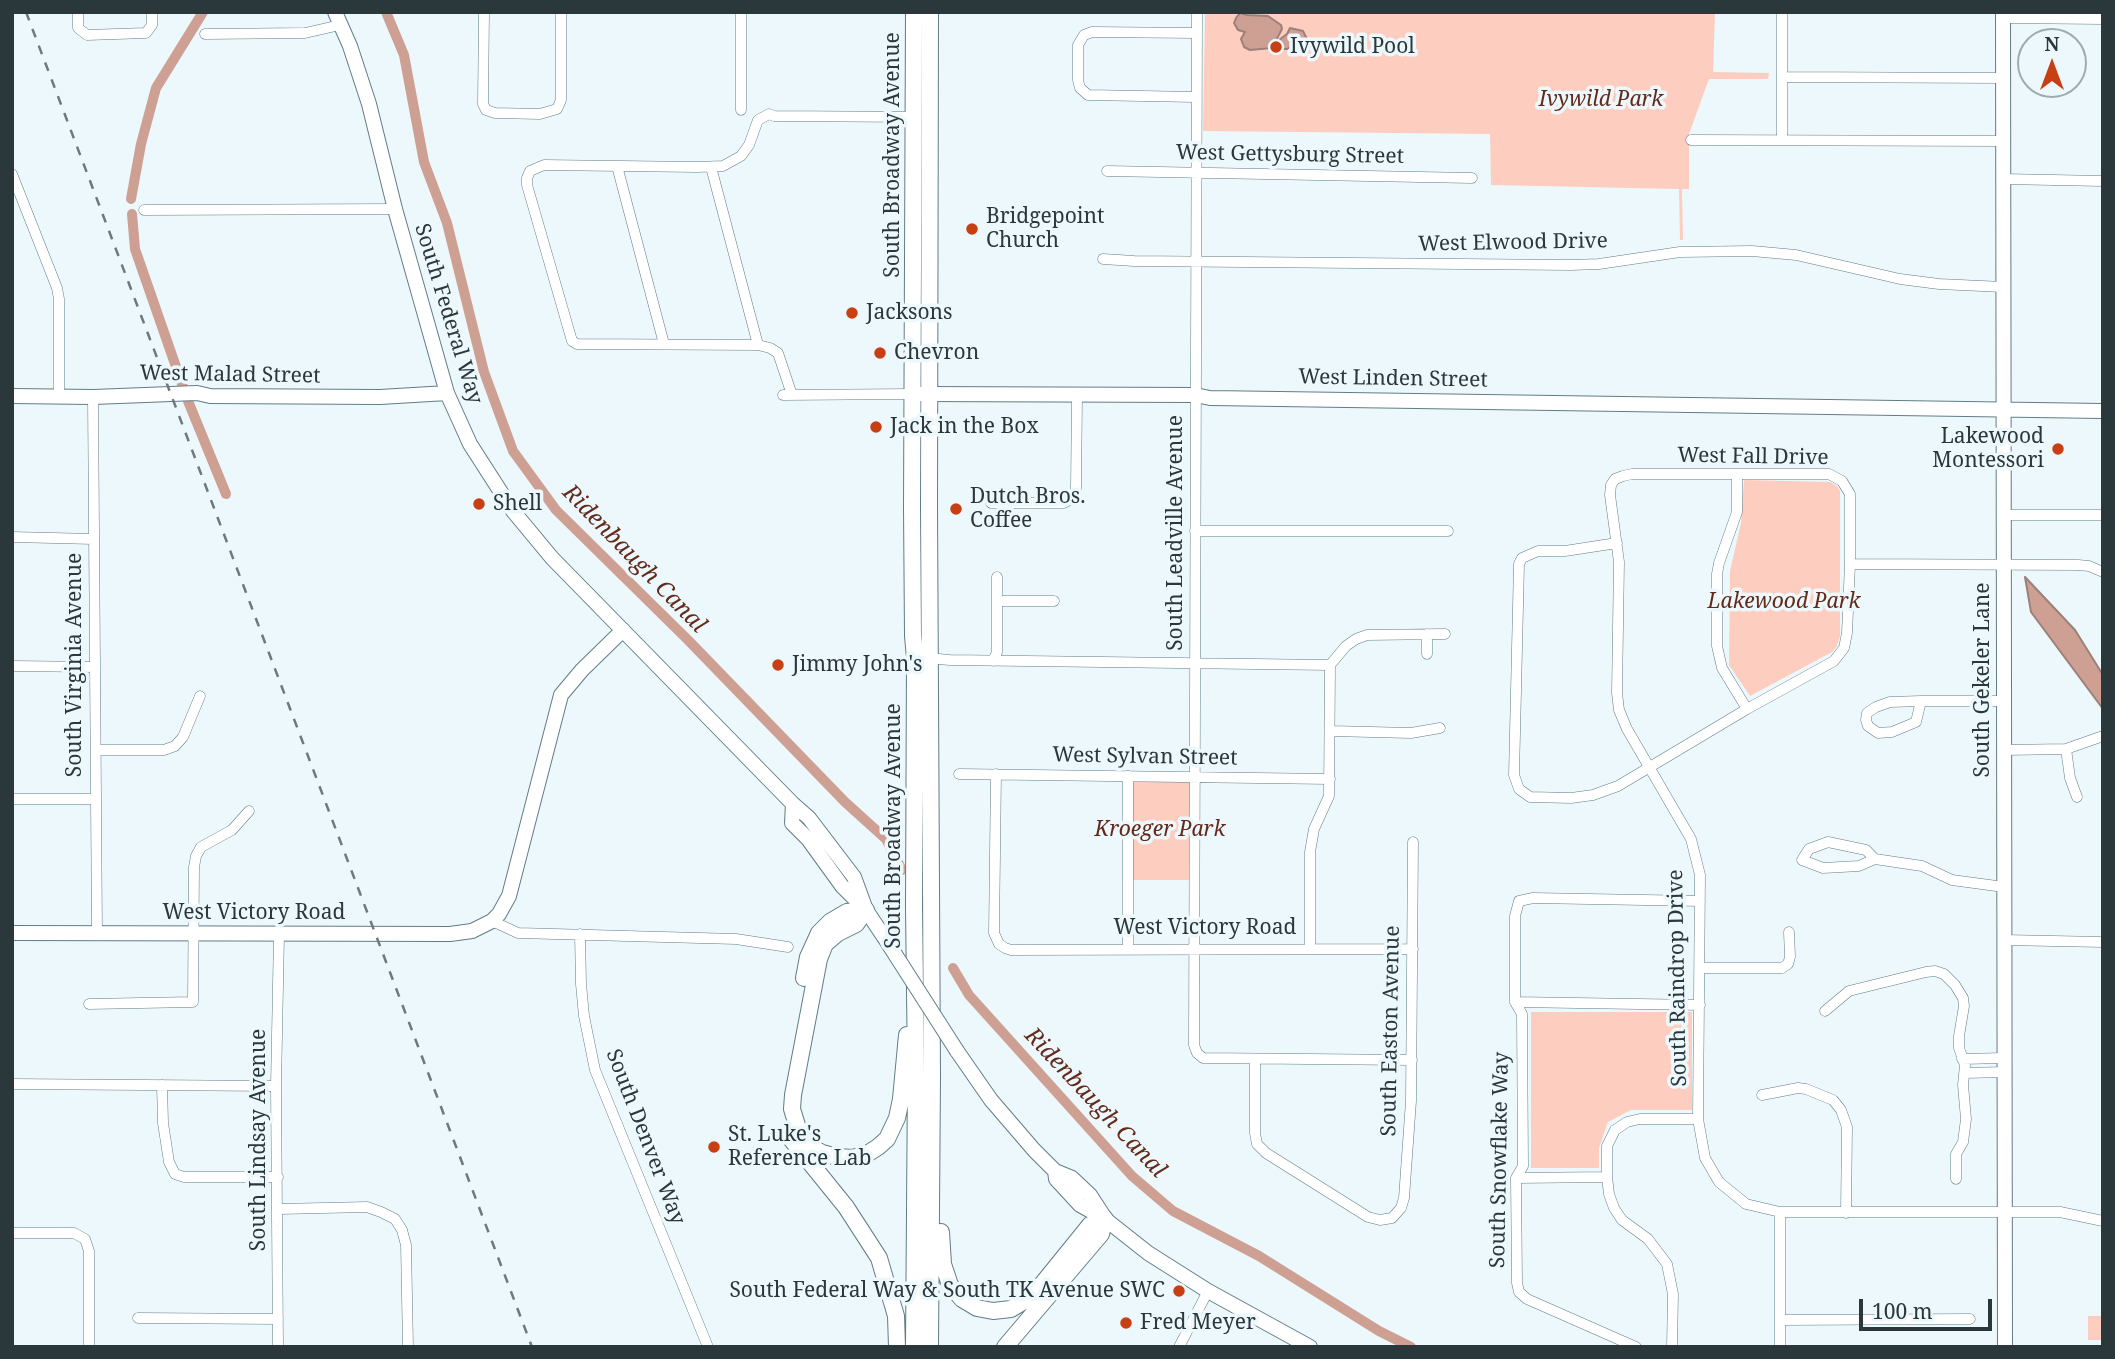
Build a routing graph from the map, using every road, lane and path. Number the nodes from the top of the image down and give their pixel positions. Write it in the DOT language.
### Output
graph roads {
  1 [pos="78,12"];
  2 [pos="152,12"];
  3 [pos="484,12"];
  4 [pos="561,12"];
  5 [pos="741,12"];
  6 [pos="914,12"];
  7 [pos="930,12"];
  8 [pos="1197,12"];
  9 [pos="1782,12"];
  10 [pos="2003,15"];
  11 [pos="338,19"];
  12 [pos="2103,19"];
  13 [pos="1197,33"];
  14 [pos="205,34"];
  15 [pos="1783,77"];
  16 [pos="2003,78"];
  17 [pos="1196,97"];
  18 [pos="740,110"];
  19 [pos="923,117"];
  20 [pos="1690,139"];
  21 [pos="1782,140"];
  22 [pos="2003,141"];
  23 [pos="617,166"];
  24 [pos="711,167"];
  25 [pos="1107,171"];
  26 [pos="1196,173"];
  27 [pos="12,174"];
  28 [pos="1472,178"];
  29 [pos="2003,179"];
  30 [pos="2103,181"];
  31 [pos="395,209"];
  32 [pos="144,210"];
  33 [pos="1103,259"];
  34 [pos="1196,261"];
  35 [pos="2003,287"];
  36 [pos="664,344"];
  37 [pos="758,345"];
  38 [pos="447,393"];
  39 [pos="913,394"];
  40 [pos="930,394"];
  41 [pos="1195,395"];
  42 [pos="12,396"];
  43 [pos="59,396"];
  44 [pos="1077,396"];
  45 [pos="93,397"];
  46 [pos="2004,409"];
  47 [pos="2103,411"];
  48 [pos="1737,474"];
  49 [pos="991,503"];
  50 [pos="2004,515"];
  51 [pos="2103,515"];
  52 [pos="1195,531"];
  53 [pos="1448,531"];
  54 [pos="12,537"];
  55 [pos="94,539"];
  56 [pos="1617,543"];
  57 [pos="1850,564"];
  58 [pos="2004,564"];
  59 [pos="2103,572"];
  60 [pos="997,577"];
  61 [pos="997,601"];
  62 [pos="1054,601"];
  63 [pos="623,630"];
  64 [pos="1427,634"];
  65 [pos="1445,634"];
  66 [pos="1427,654"];
  67 [pos="923,658"];
  68 [pos="993,661"];
  69 [pos="1195,663"];
  70 [pos="1330,665"];
  71 [pos="12,666"];
  72 [pos="95,667"];
  73 [pos="200,696"];
  74 [pos="1921,701"];
  75 [pos="2004,701"];
  76 [pos="1747,709"];
  77 [pos="1440,728"];
  78 [pos="1331,731"];
  79 [pos="2103,736"];
  80 [pos="2066,749"];
  81 [pos="96,750"];
  82 [pos="2004,750"];
  83 [pos="1649,768"];
  84 [pos="959,774"];
  85 [pos="996,774"];
  86 [pos="1128,776"];
  87 [pos="1195,777"];
  88 [pos="1330,779"];
  89 [pos="2077,797"];
  90 [pos="12,799"];
  91 [pos="96,799"];
  92 [pos="250,811"];
  93 [pos="1413,842"];
  94 [pos="1875,859"];
  95 [pos="2004,887"];
  96 [pos="1700,901"];
  97 [pos="866,910"];
  98 [pos="492,921"];
  99 [pos="1789,932"];
  100 [pos="12,933"];
  101 [pos="97,933"];
  102 [pos="194,934"];
  103 [pos="279,934"];
  104 [pos="580,934"];
  105 [pos="2004,940"];
  106 [pos="915,942"];
  107 [pos="2103,942"];
  108 [pos="788,947"];
  109 [pos="1194,949"];
  110 [pos="1310,949"];
  111 [pos="1413,949"];
  112 [pos="1128,950"];
  113 [pos="1700,968"];
  114 [pos="1516,1002"];
  115 [pos="89,1004"];
  116 [pos="1700,1005"];
  117 [pos="1825,1012"];
  118 [pos="1255,1059"];
  119 [pos="1962,1059"];
  120 [pos="1412,1060"];
  121 [pos="2004,1065"];
  122 [pos="1965,1073"];
  123 [pos="12,1084"];
  124 [pos="162,1085"];
  125 [pos="276,1086"];
  126 [pos="1762,1095"];
  127 [pos="1698,1119"];
  128 [pos="932,1165"];
  129 [pos="278,1177"];
  130 [pos="1607,1177"];
  131 [pos="1516,1178"];
  132 [pos="1956,1179"];
  133 [pos="278,1209"];
  134 [pos="1780,1212"];
  135 [pos="2004,1212"];
  136 [pos="1846,1213"];
  137 [pos="1105,1219"];
  138 [pos="2103,1221"];
  139 [pos="12,1233"];
  140 [pos="1208,1291"];
  141 [pos="138,1318"];
  142 [pos="278,1319"];
  143 [pos="1970,1319"];
  144 [pos="1780,1320"];
  145 [pos="89,1344"];
  146 [pos="278,1347"];
  147 [pos="408,1347"];
  148 [pos="708,1347"];
  149 [pos="897,1347"];
  150 [pos="914,1347"];
  151 [pos="930,1347"];
  152 [pos="1005,1347"];
  153 [pos="1179,1347"];
  154 [pos="1310,1347"];
  155 [pos="1636,1347"];
  156 [pos="1672,1347"];
  157 [pos="1780,1347"];
  158 [pos="2005,1347"];
  1 -- 2 [label="street"];
  3 -- 4 [label="street"];
  5 -- 18 [label="street"];
  6 -- 19 [label="main road, South Broadway Avenue"];
  7 -- 19 [label="main road, South Broadway Avenue"];
  8 -- 13 [label="street, South Leadville Avenue"];
  9 -- 15 [label="street"];
  10 -- 12 [label="street"];
  10 -- 16 [label="street, South Gekeler Lane"];
  11 -- 14 [label="street"];
  11 -- 31 [label="street, South Federal Way"];
  13 -- 17 [label="street, South Leadville Avenue"];
  13 -- 17 [label="street"];
  15 -- 16 [label="street"];
  15 -- 21 [label="street"];
  16 -- 22 [label="street, South Gekeler Lane"];
  17 -- 26 [label="street, South Leadville Avenue"];
  19 -- 24 [label="street"];
  19 -- 39 [label="main road, South Broadway Avenue"];
  19 -- 40 [label="main road, South Broadway Avenue"];
  20 -- 21 [label="street"];
  21 -- 22 [label="street"];
  22 -- 29 [label="street, South Gekeler Lane"];
  23 -- 24 [label="street"];
  23 -- 36 [label="street"];
  23 -- 36 [label="street"];
  24 -- 37 [label="street"];
  25 -- 26 [label="street, West Gettysburg Street"];
  26 -- 28 [label="street, West Gettysburg Street"];
  26 -- 34 [label="street, South Leadville Avenue"];
  27 -- 43 [label="street"];
  29 -- 30 [label="street"];
  29 -- 35 [label="street, South Gekeler Lane"];
  31 -- 32 [label="street"];
  31 -- 38 [label="street, South Federal Way"];
  33 -- 34 [label="street, West Elwood Drive"];
  34 -- 35 [label="street, West Elwood Drive"];
  34 -- 41 [label="street, South Leadville Avenue"];
  35 -- 46 [label="street, South Gekeler Lane"];
  36 -- 37 [label="street"];
  37 -- 39 [label="street, West Linden Street"];
  38 -- 45 [label="street, West Malad Street"];
  38 -- 63 [label="street, South Federal Way"];
  39 -- 40 [label="street, West Linden Street"];
  39 -- 67 [label="main road, South Broadway Avenue"];
  40 -- 44 [label="street, West Linden Street"];
  40 -- 67 [label="main road, South Broadway Avenue"];
  41 -- 44 [label="street, West Linden Street"];
  41 -- 46 [label="street, West Linden Street"];
  41 -- 52 [label="street, South Leadville Avenue"];
  42 -- 43 [label="street, West Malad Street"];
  43 -- 45 [label="street, West Malad Street"];
  44 -- 49 [label="street"];
  45 -- 55 [label="street, South Virginia Avenue"];
  46 -- 47 [label="street, West Linden Street"];
  46 -- 50 [label="street, South Gekeler Lane"];
  48 -- 56 [label="street, West Fall Drive"];
  48 -- 57 [label="street, West Fall Drive"];
  48 -- 76 [label="street"];
  50 -- 51 [label="street"];
  50 -- 58 [label="street, South Gekeler Lane"];
  52 -- 53 [label="street"];
  52 -- 69 [label="street, South Leadville Avenue"];
  54 -- 55 [label="street"];
  55 -- 72 [label="street, South Virginia Avenue"];
  56 -- 83 [label="street, South Raindrop Drive"];
  56 -- 83 [label="street, West Fall Drive"];
  57 -- 58 [label="street"];
  57 -- 76 [label="street, West Fall Drive"];
  58 -- 59 [label="street"];
  58 -- 75 [label="street, South Gekeler Lane"];
  60 -- 61 [label="street"];
  61 -- 62 [label="street"];
  61 -- 68 [label="street"];
  63 -- 97 [label="street, South Federal Way"];
  63 -- 98 [label="street"];
  64 -- 65 [label="street"];
  64 -- 66 [label="street"];
  64 -- 70 [label="street"];
  67 -- 68 [label="street"];
  67 -- 106 [label="main road, South Broadway Avenue"];
  67 -- 128 [label="main road, South Broadway Avenue"];
  68 -- 69 [label="street"];
  69 -- 70 [label="street"];
  69 -- 87 [label="street, South Leadville Avenue"];
  70 -- 78 [label="street"];
  71 -- 72 [label="street"];
  72 -- 81 [label="street, South Virginia Avenue"];
  73 -- 81 [label="street"];
  74 -- 74 [label="street"];
  74 -- 75 [label="street"];
  75 -- 82 [label="street, South Gekeler Lane"];
  76 -- 83 [label="street, West Fall Drive"];
  77 -- 78 [label="street"];
  78 -- 88 [label="street"];
  79 -- 80 [label="street"];
  80 -- 82 [label="street"];
  80 -- 89 [label="street"];
  81 -- 91 [label="street, South Virginia Avenue"];
  82 -- 95 [label="street, South Gekeler Lane"];
  83 -- 96 [label="street, South Raindrop Drive"];
  84 -- 85 [label="street, West Sylvan Street"];
  85 -- 86 [label="street, West Sylvan Street"];
  85 -- 112 [label="street, West Victory Road"];
  86 -- 87 [label="street, West Sylvan Street"];
  86 -- 112 [label="street"];
  87 -- 88 [label="street, West Sylvan Street"];
  87 -- 109 [label="street, South Leadville Avenue"];
  88 -- 110 [label="street"];
  90 -- 91 [label="street"];
  91 -- 101 [label="street, South Virginia Avenue"];
  92 -- 102 [label="street"];
  93 -- 111 [label="street, South Easton Avenue"];
  94 -- 94 [label="street"];
  94 -- 95 [label="street"];
  95 -- 105 [label="street, South Gekeler Lane"];
  96 -- 113 [label="street, South Raindrop Drive"];
  96 -- 114 [label="street, South Snowflake Way"];
  97 -- 106 [label="main road"];
  97 -- 137 [label="street, South Federal Way, bridge"];
  97 -- 149 [label="main road"];
  98 -- 103 [label="street, West Victory Road"];
  98 -- 104 [label="street"];
  99 -- 113 [label="street"];
  100 -- 101 [label="street, West Victory Road"];
  101 -- 102 [label="street, West Victory Road"];
  102 -- 103 [label="street, West Victory Road"];
  102 -- 115 [label="street"];
  103 -- 125 [label="street, South Lindsay Avenue"];
  104 -- 108 [label="street"];
  104 -- 148 [label="street, South Denver Way"];
  105 -- 107 [label="street"];
  105 -- 121 [label="street, South Gekeler Lane"];
  106 -- 150 [label="main road, South Broadway Avenue"];
  109 -- 110 [label="street, West Victory Road"];
  109 -- 112 [label="street, West Victory Road"];
  109 -- 118 [label="street, South Leadville Avenue"];
  110 -- 111 [label="street, West Victory Road"];
  111 -- 120 [label="street, South Easton Avenue"];
  113 -- 116 [label="street, South Raindrop Drive"];
  114 -- 116 [label="street"];
  114 -- 131 [label="street, South Snowflake Way"];
  116 -- 127 [label="street, South Raindrop Drive"];
  117 -- 119 [label="street"];
  118 -- 120 [label="street"];
  118 -- 120 [label="street, South Easton Avenue"];
  119 -- 121 [label="street"];
  119 -- 122 [label="street"];
  121 -- 122 [label="street"];
  121 -- 135 [label="street, South Gekeler Lane"];
  122 -- 132 [label="street"];
  123 -- 124 [label="street"];
  124 -- 125 [label="street"];
  124 -- 129 [label="street"];
  125 -- 129 [label="street, South Lindsay Avenue"];
  126 -- 136 [label="street"];
  127 -- 130 [label="street"];
  127 -- 134 [label="street, South Raindrop Drive"];
  128 -- 137 [label="main road"];
  128 -- 151 [label="main road, South Broadway Avenue"];
  129 -- 133 [label="street, South Lindsay Avenue"];
  130 -- 131 [label="street"];
  130 -- 156 [label="street"];
  131 -- 155 [label="street, South Snowflake Way"];
  133 -- 142 [label="street, South Lindsay Avenue"];
  133 -- 147 [label="street"];
  134 -- 136 [label="street, South Raindrop Drive"];
  134 -- 144 [label="street"];
  135 -- 136 [label="street, South Raindrop Drive"];
  135 -- 138 [label="street, South Raindrop Drive"];
  135 -- 158 [label="street, South Gekeler Lane"];
  137 -- 140 [label="street, South Federal Way"];
  137 -- 152 [label="main road"];
  139 -- 145 [label="street"];
  140 -- 153 [label="street"];
  140 -- 154 [label="street, South Federal Way"];
  141 -- 142 [label="street"];
  142 -- 146 [label="street, South Lindsay Avenue"];
  143 -- 144 [label="street"];
  144 -- 157 [label="street"];
}
